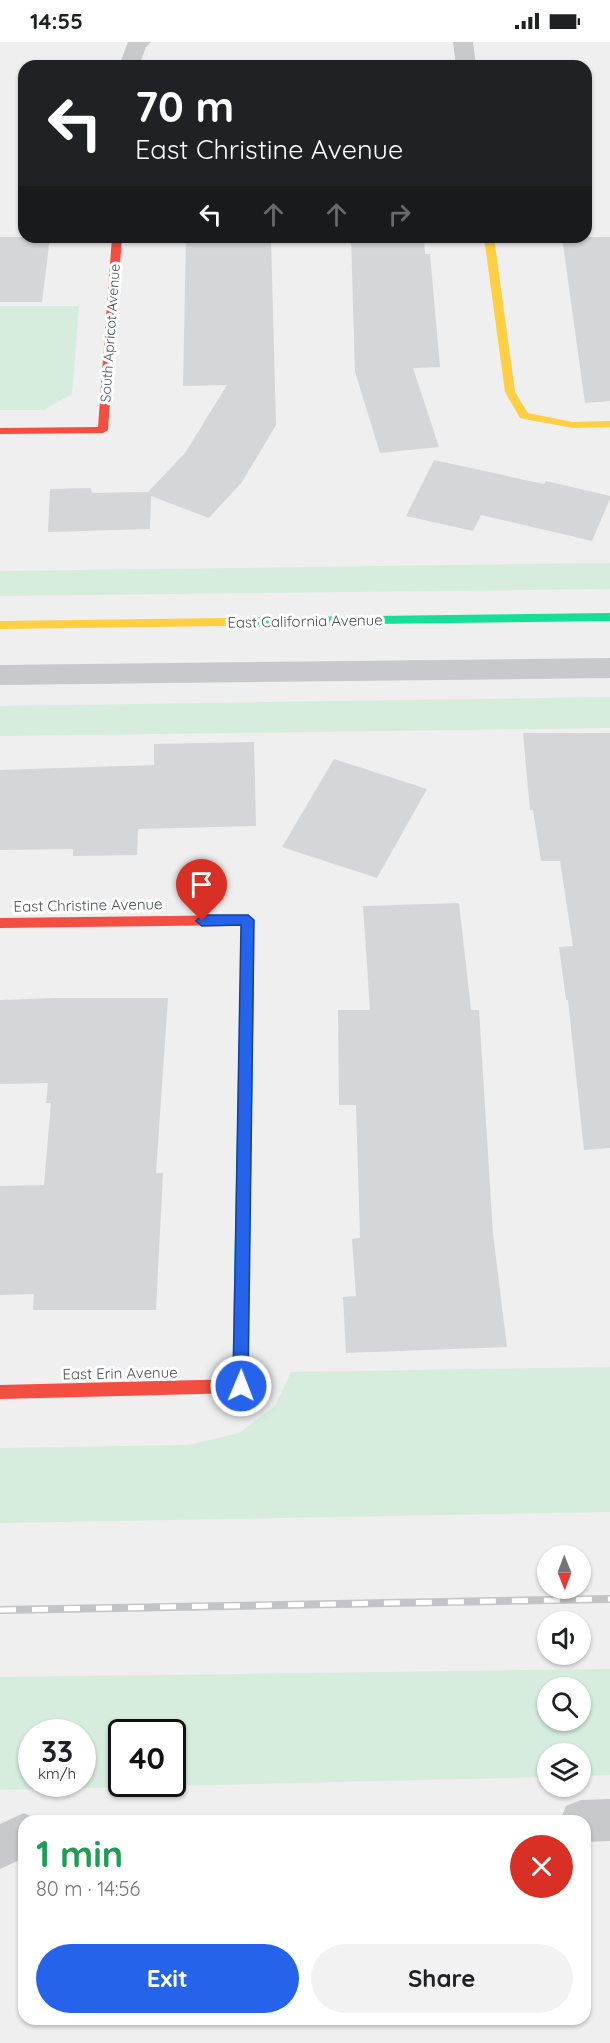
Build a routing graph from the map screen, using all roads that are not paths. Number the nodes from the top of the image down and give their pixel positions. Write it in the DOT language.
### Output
graph roads {
  1 [pos="139,42"];
  2 [pos="463,42"];
  3 [pos="132,60"];
  4 [pos="465,60"];
  5 [pos="117,243"];
  6 [pos="490,243"];
  7 [pos="610,424"];
  8 [pos="0,431"];
  9 [pos="610,616"];
  10 [pos="0,625"];
  11 [pos="610,668"];
  12 [pos="0,675"];
  13 [pos="0,923"];
  14 [pos="241,1386"];
  15 [pos="0,1392"];
  16 [pos="610,1820"];
  17 [pos="591,1821"];
  18 [pos="18,1838"];
  19 [pos="0,1847"];
  1 -- 3 [label="street"];
  2 -- 4 [label="street"];
  5 -- 8 [label="street, South Apricot Avenue"];
  6 -- 7 [label="street"];
  9 -- 10 [label="street, East California Avenue"];
  11 -- 12 [label="street"];
  13 -- 14 [label="street, East Christine Avenue"];
  14 -- 15 [label="street, East Erin Avenue"];
  16 -- 17 [label="street"];
  18 -- 19 [label="street"];
}
